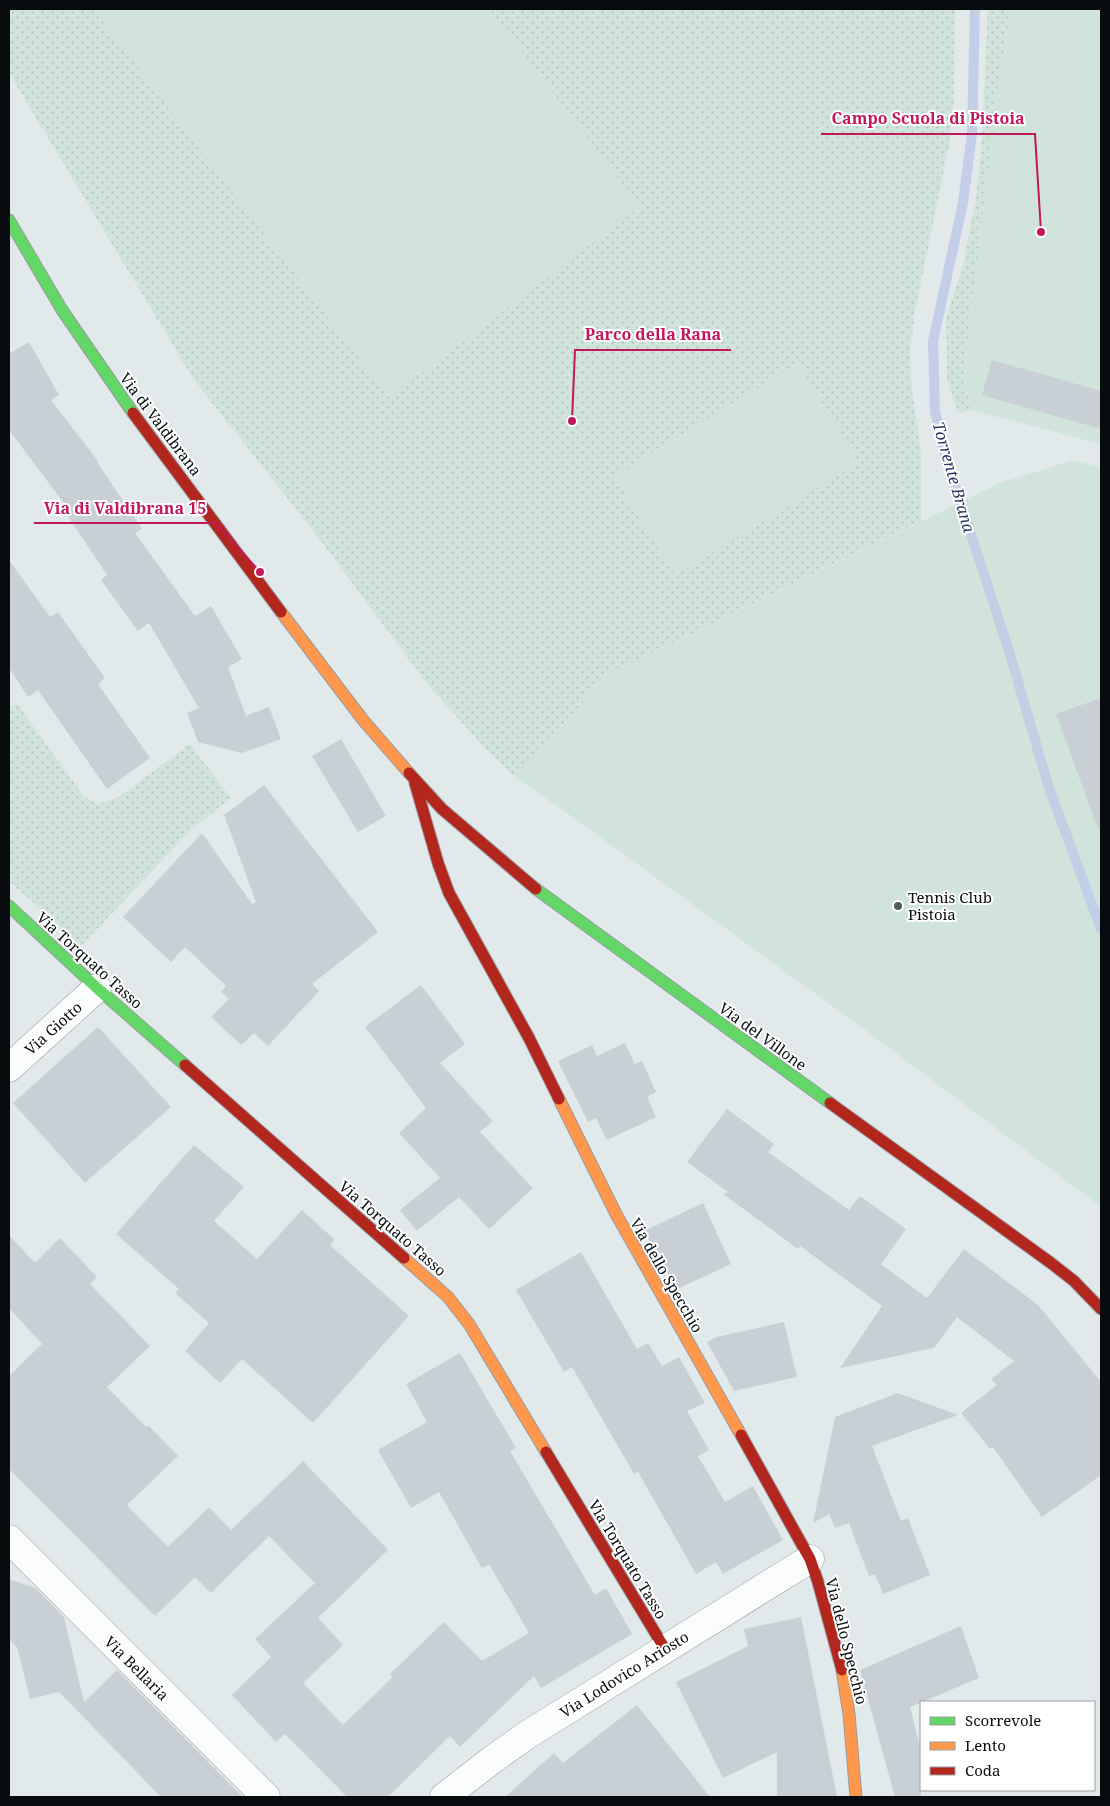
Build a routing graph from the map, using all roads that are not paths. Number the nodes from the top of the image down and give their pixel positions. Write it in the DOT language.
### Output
graph roads {
  1 [pos="9,220"];
  2 [pos="413,779"];
  3 [pos="9,906"];
  4 [pos="97,988"];
  5 [pos="9,1068"];
  6 [pos="1101,1308"];
  7 [pos="9,1539"];
  8 [pos="810,1559"];
  9 [pos="665,1649"];
  10 [pos="266,1797"];
  11 [pos="444,1797"];
  12 [pos="856,1797"];
  1 -- 2 [label="street, Via di Valdibrana"];
  2 -- 6 [label="street, Via del Villone"];
  2 -- 8 [label="street, Via dello Specchio"];
  3 -- 4 [label="street, Via Torquato Tasso"];
  4 -- 5 [label="street, Via Giotto"];
  4 -- 9 [label="street, Via Torquato Tasso"];
  7 -- 10 [label="street, Via Bellaria"];
  8 -- 9 [label="street, Via Lodovico Ariosto"];
  8 -- 12 [label="street, Via dello Specchio"];
  9 -- 11 [label="street, Via Lodovico Ariosto"];
}
